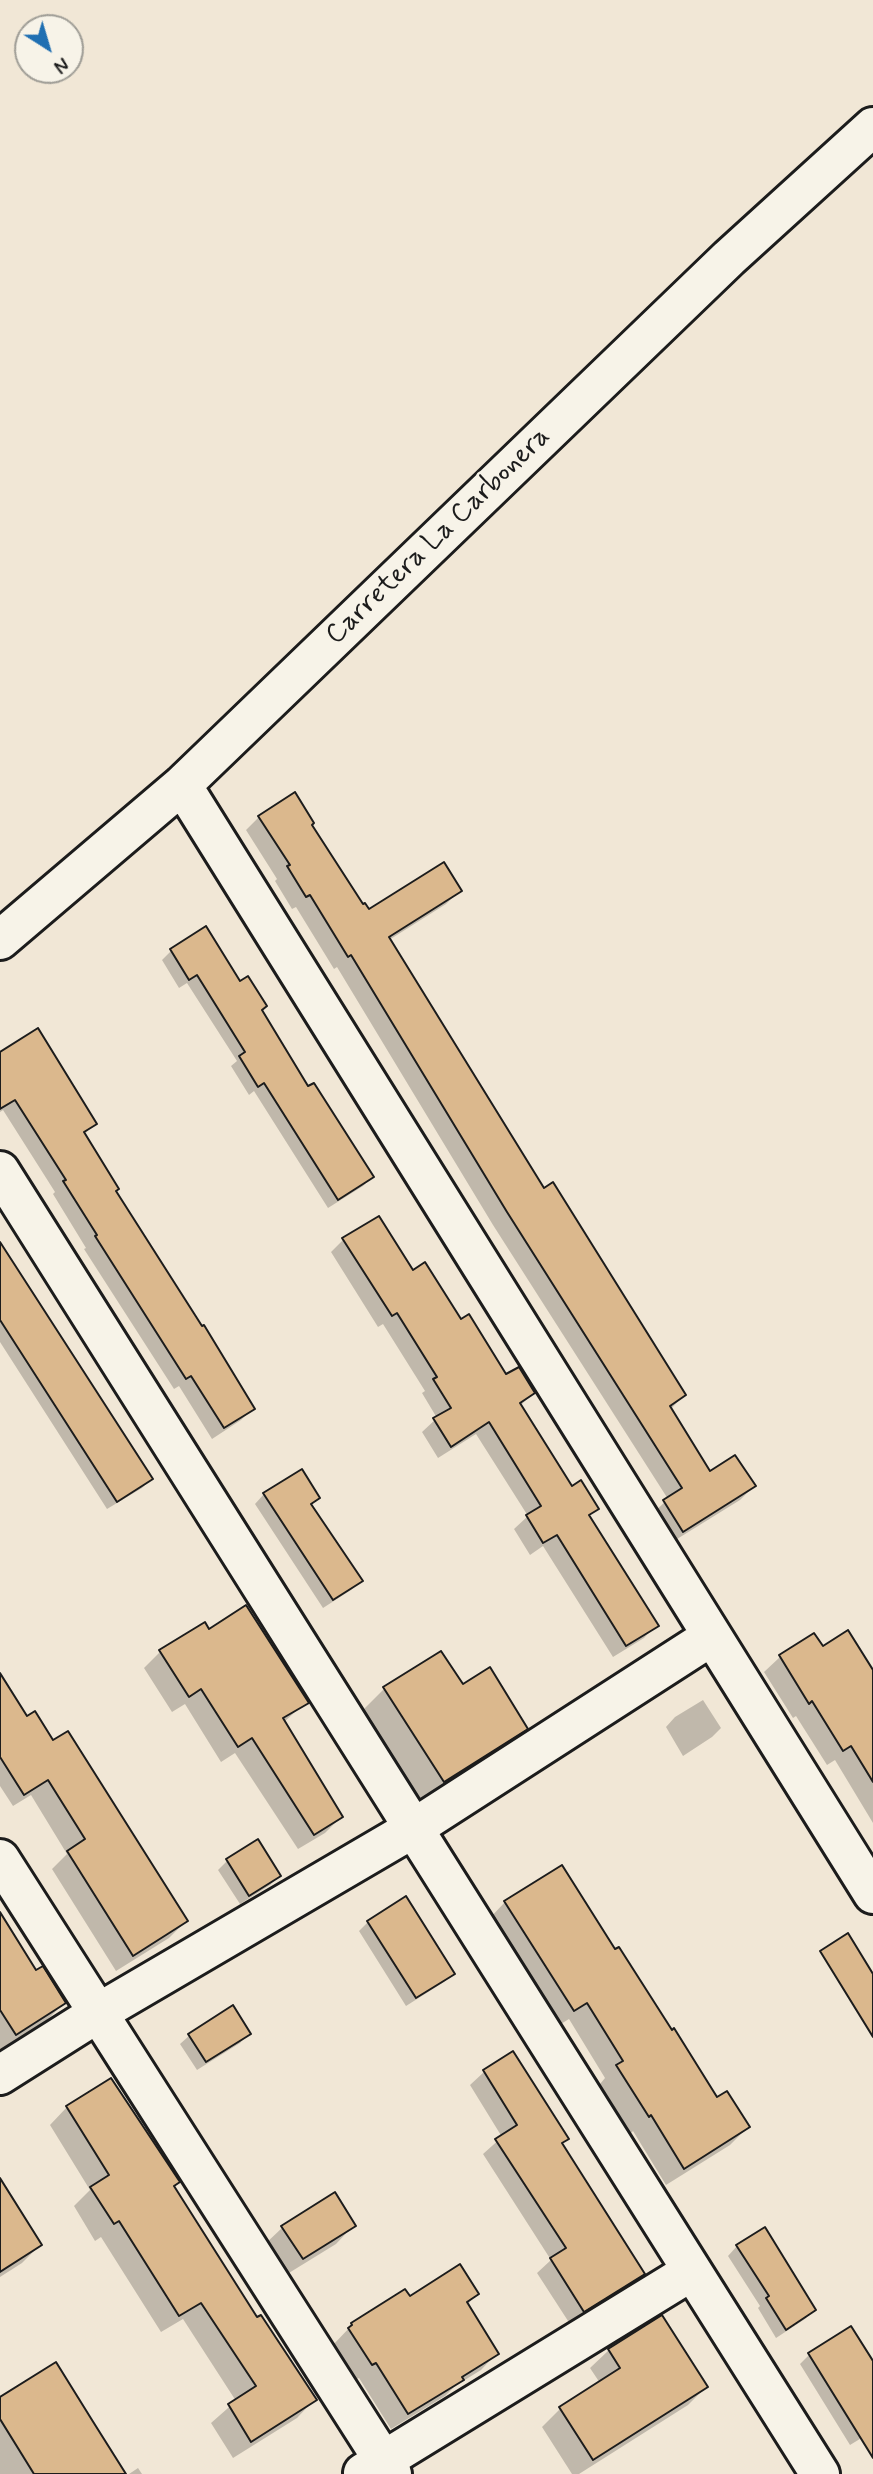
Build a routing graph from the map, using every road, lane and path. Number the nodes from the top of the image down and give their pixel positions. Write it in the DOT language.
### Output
graph roads {
  1 [pos="873,127"];
  2 [pos="182,785"];
  3 [pos="0,940"];
  4 [pos="0,1171"];
  5 [pos="712,1636"];
  6 [pos="414,1828"];
  7 [pos="0,1859"];
  8 [pos="873,1894"];
  9 [pos="98,2013"];
  10 [pos="0,2075"];
  11 [pos="692,2272"];
  12 [pos="379,2469"];
  13 [pos="820,2474"];
  1 -- 2 [label="street, Carretera La Carbonera"];
  2 -- 3 [label="street, Carretera La Carbonera"];
  2 -- 5 [label="street"];
  4 -- 6 [label="street"];
  5 -- 6 [label="street"];
  5 -- 8 [label="street"];
  6 -- 9 [label="street"];
  6 -- 11 [label="street"];
  7 -- 9 [label="street"];
  9 -- 10 [label="street"];
  9 -- 12 [label="street"];
  11 -- 12 [label="street"];
  11 -- 13 [label="street"];
}
